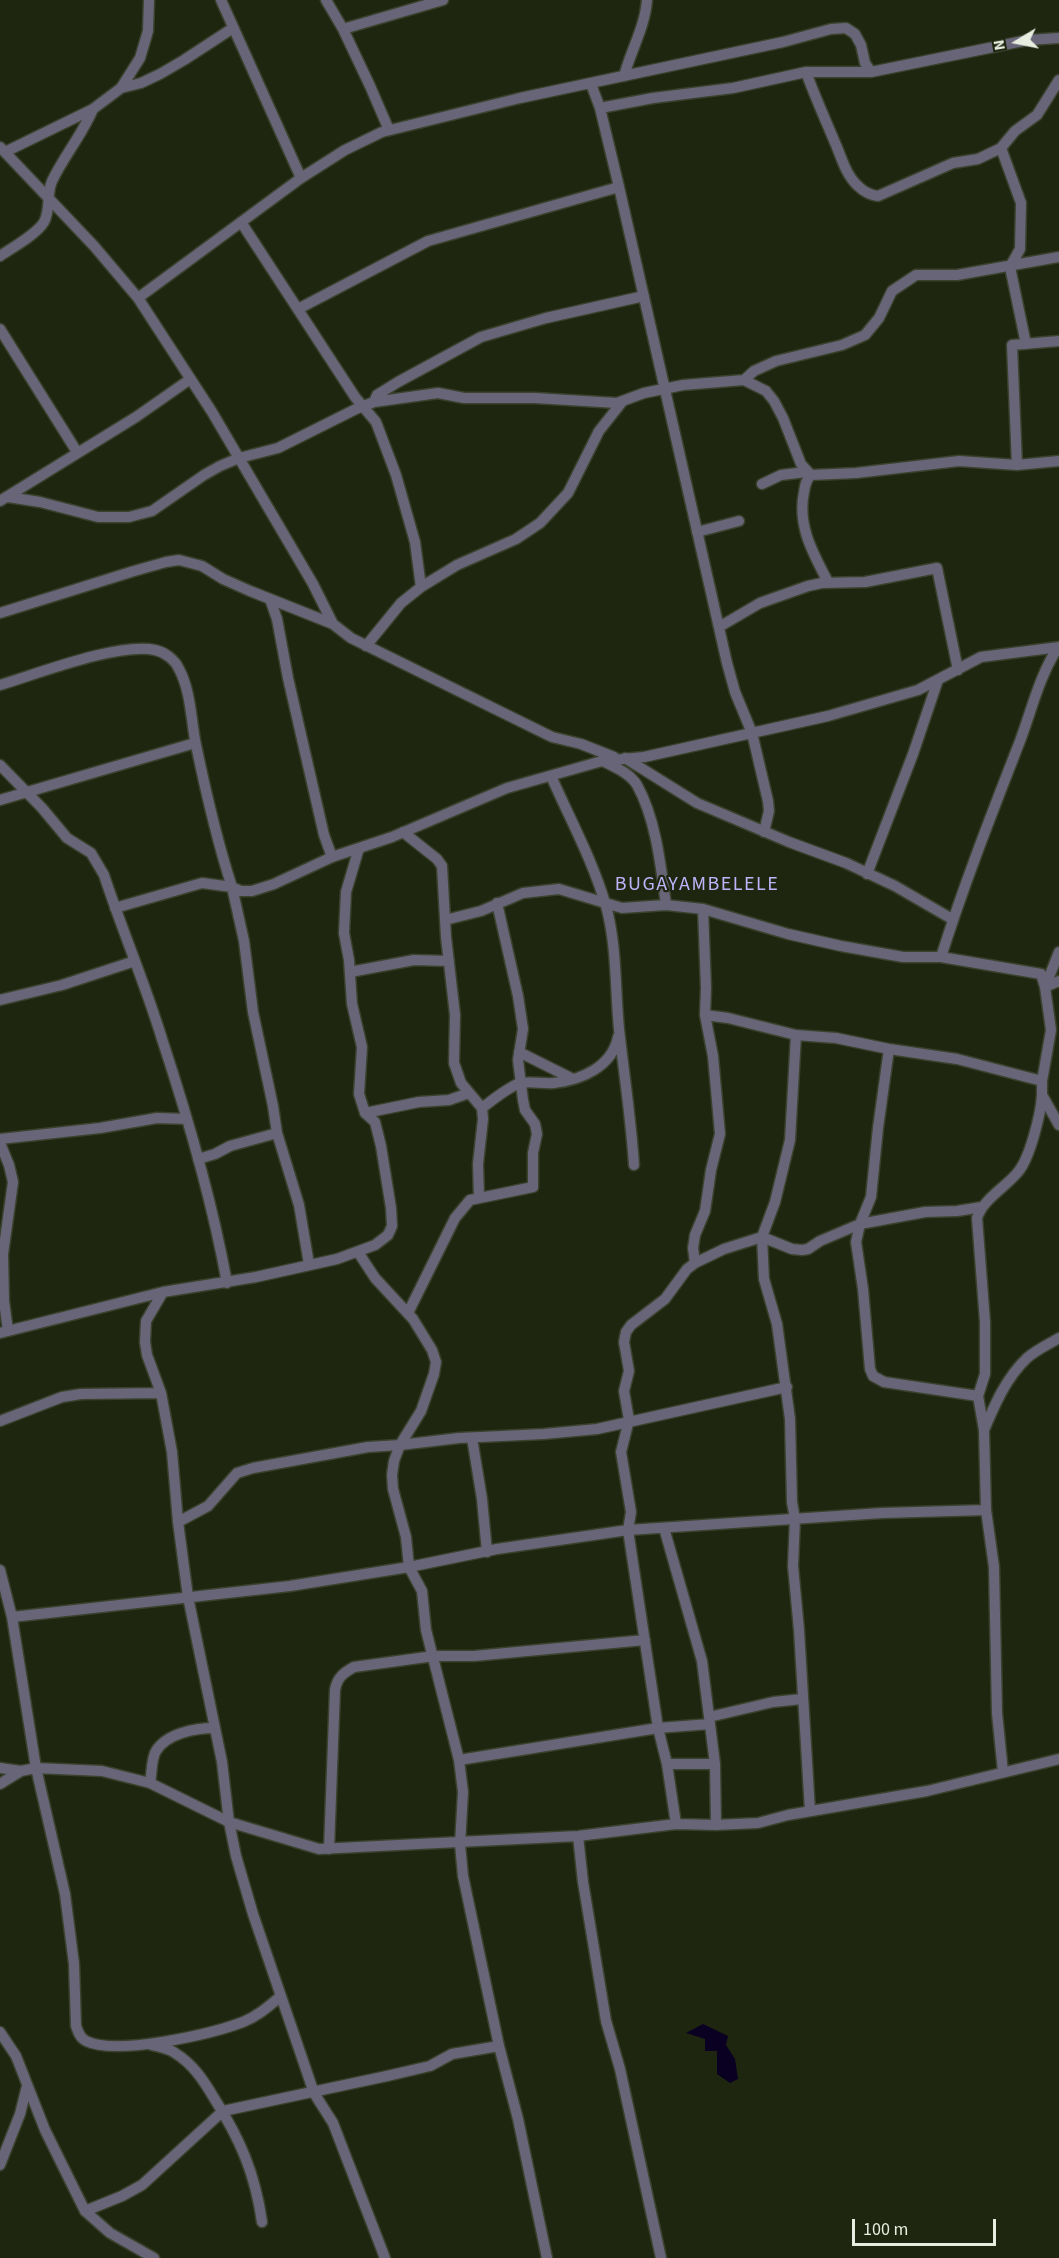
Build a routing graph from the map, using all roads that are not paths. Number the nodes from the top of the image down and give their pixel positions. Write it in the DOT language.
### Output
graph roads {
  1 [pos="148,0"];
  2 [pos="221,0"];
  3 [pos="326,0"];
  4 [pos="443,0"];
  5 [pos="647,0"];
  6 [pos="232,28"];
  7 [pos="343,29"];
  8 [pos="1059,38"];
  9 [pos="806,72"];
  10 [pos="871,72"];
  11 [pos="624,76"];
  12 [pos="1059,80"];
  13 [pos="591,84"];
  14 [pos="121,88"];
  15 [pos="600,108"];
  16 [pos="93,109"];
  17 [pos="388,130"];
  18 [pos="1001,148"];
  19 [pos="3,150"];
  20 [pos="301,178"];
  21 [pos="619,188"];
  22 [pos="47,195"];
  23 [pos="241,222"];
  24 [pos="0,256"];
  25 [pos="1059,257"];
  26 [pos="1010,267"];
  27 [pos="644,296"];
  28 [pos="138,298"];
  29 [pos="298,309"];
  30 [pos="0,329"];
  31 [pos="1059,341"];
  32 [pos="1026,344"];
  33 [pos="189,380"];
  34 [pos="744,380"];
  35 [pos="663,389"];
  36 [pos="622,402"];
  37 [pos="368,404"];
  38 [pos="76,452"];
  39 [pos="239,458"];
  40 [pos="1059,461"];
  41 [pos="1017,465"];
  42 [pos="809,473"];
  43 [pos="762,483"];
  44 [pos="4,499"];
  45 [pos="739,521"];
  46 [pos="698,532"];
  47 [pos="828,582"];
  48 [pos="421,586"];
  49 [pos="270,599"];
  50 [pos="0,613"];
  51 [pos="333,624"];
  52 [pos="719,627"];
  53 [pos="366,646"];
  54 [pos="1058,647"];
  55 [pos="958,670"];
  56 [pos="938,680"];
  57 [pos="0,685"];
  58 [pos="752,733"];
  59 [pos="195,743"];
  60 [pos="621,758"];
  61 [pos="602,761"];
  62 [pos="1,767"];
  63 [pos="551,776"];
  64 [pos="26,792"];
  65 [pos="0,800"];
  66 [pos="403,832"];
  67 [pos="764,832"];
  68 [pos="359,848"];
  69 [pos="332,857"];
  70 [pos="867,874"];
  71 [pos="232,887"];
  72 [pos="497,903"];
  73 [pos="605,904"];
  74 [pos="666,905"];
  75 [pos="115,908"];
  76 [pos="703,909"];
  77 [pos="952,919"];
  78 [pos="445,920"];
  79 [pos="1059,952"];
  80 [pos="941,957"];
  81 [pos="135,961"];
  82 [pos="449,961"];
  83 [pos="350,972"];
  84 [pos="1059,981"];
  85 [pos="1045,987"];
  86 [pos="0,1000"];
  87 [pos="705,1015"];
  88 [pos="619,1030"];
  89 [pos="796,1035"];
  90 [pos="889,1049"];
  91 [pos="519,1052"];
  92 [pos="571,1078"];
  93 [pos="1042,1082"];
  94 [pos="520,1083"];
  95 [pos="469,1093"];
  96 [pos="1042,1095"];
  97 [pos="482,1108"];
  98 [pos="365,1113"];
  99 [pos="187,1119"];
  100 [pos="1059,1125"];
  101 [pos="277,1133"];
  102 [pos="0,1141"];
  103 [pos="198,1159"];
  104 [pos="634,1165"];
  105 [pos="479,1198"];
  106 [pos="982,1206"];
  107 [pos="860,1224"];
  108 [pos="762,1237"];
  109 [pos="358,1252"];
  110 [pos="694,1263"];
  111 [pos="309,1264"];
  112 [pos="226,1283"];
  113 [pos="163,1292"];
  114 [pos="408,1313"];
  115 [pos="4,1332"];
  116 [pos="1059,1338"];
  117 [pos="787,1387"];
  118 [pos="161,1393"];
  119 [pos="978,1396"];
  120 [pos="628,1420"];
  121 [pos="0,1421"];
  122 [pos="984,1430"];
  123 [pos="472,1438"];
  124 [pos="400,1445"];
  125 [pos="986,1510"];
  126 [pos="795,1519"];
  127 [pos="178,1522"];
  128 [pos="664,1528"];
  129 [pos="628,1530"];
  130 [pos="488,1552"];
  131 [pos="409,1567"];
  132 [pos="0,1570"];
  133 [pos="189,1597"];
  134 [pos="12,1617"];
  135 [pos="645,1640"];
  136 [pos="434,1656"];
  137 [pos="802,1700"];
  138 [pos="709,1720"];
  139 [pos="215,1728"];
  140 [pos="658,1728"];
  141 [pos="1059,1759"];
  142 [pos="459,1760"];
  143 [pos="667,1764"];
  144 [pos="715,1764"];
  145 [pos="0,1768"];
  146 [pos="36,1768"];
  147 [pos="21,1771"];
  148 [pos="1003,1772"];
  149 [pos="150,1783"];
  150 [pos="0,1784"];
  151 [pos="810,1811"];
  152 [pos="229,1822"];
  153 [pos="676,1824"];
  154 [pos="716,1825"];
  155 [pos="578,1836"];
  156 [pos="460,1844"];
  157 [pos="329,1849"];
  158 [pos="281,1996"];
  159 [pos="0,2032"];
  160 [pos="146,2043"];
  161 [pos="499,2046"];
  162 [pos="27,2086"];
  163 [pos="314,2093"];
  164 [pos="223,2111"];
  165 [pos="0,2165"];
  166 [pos="85,2211"];
  167 [pos="262,2222"];
  168 [pos="154,2258"];
  169 [pos="385,2258"];
  170 [pos="547,2258"];
  171 [pos="661,2258"];
  1 -- 14 [label="street"];
  2 -- 6 [label="street"];
  3 -- 7 [label="street"];
  4 -- 7 [label="street"];
  5 -- 11 [label="street"];
  6 -- 14 [label="street"];
  6 -- 20 [label="street"];
  7 -- 17 [label="street"];
  8 -- 10 [label="street"];
  9 -- 10 [label="street"];
  9 -- 15 [label="street"];
  9 -- 18 [label="street"];
  10 -- 11 [label="street"];
  11 -- 13 [label="street"];
  12 -- 18 [label="street"];
  13 -- 15 [label="street"];
  13 -- 17 [label="street"];
  14 -- 16 [label="street"];
  15 -- 21 [label="street"];
  16 -- 19 [label="street"];
  16 -- 22 [label="street"];
  17 -- 20 [label="street"];
  18 -- 26 [label="street"];
  19 -- 22 [label="street"];
  20 -- 23 [label="street"];
  21 -- 27 [label="street"];
  21 -- 29 [label="street"];
  22 -- 24 [label="street"];
  22 -- 28 [label="street"];
  23 -- 28 [label="street"];
  23 -- 29 [label="street"];
  25 -- 26 [label="street"];
  26 -- 32 [label="street"];
  26 -- 34 [label="street"];
  27 -- 35 [label="street"];
  27 -- 37 [label="street"];
  28 -- 33 [label="street"];
  29 -- 37 [label="street"];
  30 -- 38 [label="street"];
  31 -- 32 [label="street"];
  32 -- 41 [label="street"];
  33 -- 38 [label="street"];
  33 -- 39 [label="street"];
  34 -- 35 [label="street"];
  34 -- 42 [label="street"];
  35 -- 36 [label="street"];
  35 -- 46 [label="street"];
  36 -- 37 [label="street"];
  36 -- 48 [label="street"];
  37 -- 39 [label="street"];
  37 -- 48 [label="street"];
  38 -- 44 [label="street"];
  39 -- 44 [label="street"];
  39 -- 51 [label="street"];
  40 -- 41 [label="street"];
  41 -- 42 [label="street"];
  42 -- 43 [label="street"];
  42 -- 47 [label="street"];
  45 -- 46 [label="street"];
  46 -- 52 [label="street"];
  47 -- 52 [label="street"];
  47 -- 55 [label="street"];
  48 -- 53 [label="street"];
  49 -- 50 [label="street"];
  49 -- 51 [label="street"];
  49 -- 69 [label="street"];
  51 -- 53 [label="street"];
  52 -- 58 [label="street"];
  53 -- 60 [label="street"];
  54 -- 55 [label="street"];
  54 -- 77 [label="street"];
  55 -- 56 [label="street"];
  56 -- 58 [label="street"];
  56 -- 70 [label="street"];
  57 -- 59 [label="street"];
  58 -- 60 [label="street"];
  58 -- 67 [label="street"];
  59 -- 64 [label="street"];
  59 -- 71 [label="street"];
  60 -- 61 [label="street"];
  60 -- 67 [label="street"];
  61 -- 63 [label="street"];
  61 -- 74 [label="street"];
  62 -- 64 [label="street"];
  63 -- 66 [label="street"];
  63 -- 73 [label="street"];
  64 -- 65 [label="street"];
  64 -- 75 [label="street"];
  66 -- 68 [label="street"];
  66 -- 78 [label="street"];
  67 -- 70 [label="street"];
  68 -- 69 [label="street"];
  68 -- 83 [label="street"];
  69 -- 71 [label="street"];
  70 -- 77 [label="street"];
  71 -- 75 [label="street"];
  71 -- 101 [label="street"];
  72 -- 73 [label="street"];
  72 -- 78 [label="street"];
  72 -- 91 [label="street"];
  73 -- 74 [label="street"];
  73 -- 88 [label="street"];
  74 -- 76 [label="street"];
  75 -- 81 [label="street"];
  76 -- 80 [label="street"];
  76 -- 87 [label="street"];
  77 -- 80 [label="street"];
  78 -- 82 [label="street"];
  79 -- 85 [label="street"];
  80 -- 85 [label="street"];
  81 -- 86 [label="street"];
  81 -- 99 [label="street"];
  82 -- 83 [label="street"];
  82 -- 95 [label="street"];
  83 -- 98 [label="street"];
  84 -- 85 [label="street"];
  85 -- 93 [label="street"];
  87 -- 89 [label="street"];
  87 -- 110 [label="street"];
  88 -- 92 [label="street"];
  88 -- 104 [label="street"];
  89 -- 90 [label="street"];
  89 -- 108 [label="street"];
  90 -- 93 [label="street"];
  90 -- 107 [label="street"];
  91 -- 92 [label="street"];
  91 -- 94 [label="street"];
  92 -- 94 [label="street"];
  93 -- 96 [label="street"];
  94 -- 97 [label="street"];
  94 -- 105 [label="street"];
  95 -- 97 [label="street"];
  95 -- 98 [label="street"];
  96 -- 100 [label="street"];
  96 -- 106 [label="street"];
  97 -- 105 [label="street"];
  98 -- 109 [label="street"];
  99 -- 102 [label="street"];
  99 -- 103 [label="street"];
  101 -- 103 [label="street"];
  101 -- 111 [label="street"];
  102 -- 115 [label="street"];
  103 -- 112 [label="street"];
  105 -- 114 [label="street"];
  106 -- 107 [label="street"];
  106 -- 119 [label="street"];
  107 -- 108 [label="street"];
  107 -- 119 [label="street"];
  108 -- 110 [label="street"];
  108 -- 117 [label="street"];
  109 -- 111 [label="street"];
  109 -- 114 [label="street"];
  110 -- 120 [label="street"];
  111 -- 112 [label="street"];
  112 -- 113 [label="street"];
  113 -- 115 [label="street"];
  113 -- 118 [label="street"];
  114 -- 124 [label="street"];
  116 -- 122 [label="street"];
  117 -- 120 [label="street"];
  117 -- 126 [label="street"];
  118 -- 121 [label="street"];
  118 -- 127 [label="street"];
  119 -- 122 [label="street"];
  120 -- 123 [label="street"];
  120 -- 129 [label="street"];
  122 -- 125 [label="street"];
  123 -- 124 [label="street"];
  123 -- 130 [label="street"];
  124 -- 127 [label="street"];
  124 -- 131 [label="street"];
  125 -- 126 [label="street"];
  125 -- 148 [label="street"];
  126 -- 128 [label="street"];
  126 -- 137 [label="street"];
  127 -- 133 [label="street"];
  128 -- 129 [label="street"];
  128 -- 138 [label="street"];
  129 -- 130 [label="street"];
  129 -- 135 [label="street"];
  130 -- 131 [label="street"];
  131 -- 133 [label="street"];
  131 -- 136 [label="street"];
  132 -- 134 [label="street"];
  133 -- 134 [label="street"];
  133 -- 139 [label="street"];
  134 -- 146 [label="street"];
  135 -- 136 [label="street"];
  135 -- 140 [label="street"];
  136 -- 142 [label="street"];
  136 -- 157 [label="street"];
  137 -- 138 [label="street"];
  137 -- 151 [label="street"];
  138 -- 140 [label="street"];
  138 -- 144 [label="street"];
  139 -- 149 [label="street"];
  139 -- 152 [label="street"];
  140 -- 142 [label="street"];
  140 -- 143 [label="street"];
  141 -- 148 [label="street"];
  142 -- 156 [label="street"];
  143 -- 144 [label="street"];
  143 -- 153 [label="street"];
  144 -- 154 [label="street"];
  145 -- 147 [label="street"];
  146 -- 147 [label="street"];
  146 -- 149 [label="street"];
  146 -- 160 [label="street"];
  147 -- 150 [label="street"];
  148 -- 151 [label="street"];
  149 -- 152 [label="street"];
  151 -- 154 [label="street"];
  152 -- 157 [label="street"];
  152 -- 158 [label="street"];
  153 -- 154 [label="street"];
  153 -- 155 [label="street"];
  155 -- 156 [label="street"];
  155 -- 171 [label="street"];
  156 -- 157 [label="street"];
  156 -- 161 [label="street"];
  158 -- 160 [label="street"];
  158 -- 163 [label="street"];
  159 -- 162 [label="street"];
  160 -- 164 [label="street"];
  161 -- 163 [label="street"];
  161 -- 170 [label="street"];
  162 -- 165 [label="street"];
  162 -- 166 [label="street"];
  163 -- 164 [label="street"];
  163 -- 169 [label="street"];
  164 -- 166 [label="street"];
  164 -- 167 [label="street"];
  166 -- 168 [label="street"];
}
